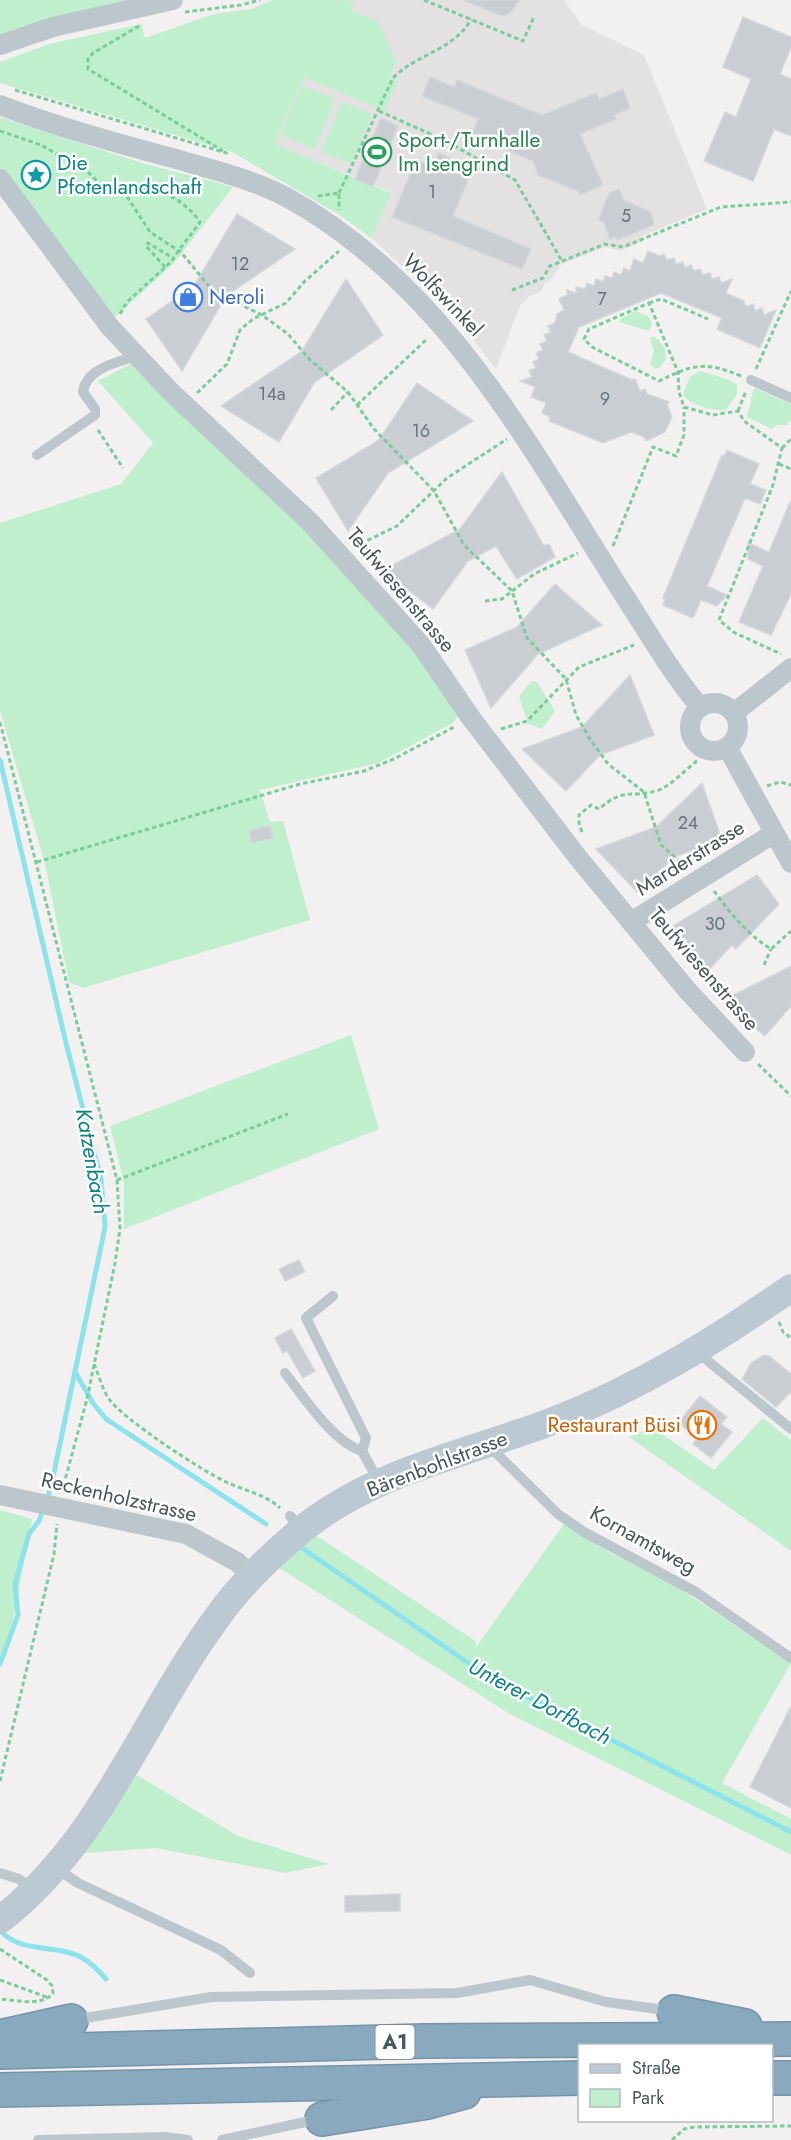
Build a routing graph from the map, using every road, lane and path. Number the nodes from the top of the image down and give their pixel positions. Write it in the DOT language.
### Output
graph roads {
  1 [pos="172,0"];
  2 [pos="424,0"];
  3 [pos="534,17"];
  4 [pos="471,19"];
  5 [pos="143,24"];
  6 [pos="99,38"];
  7 [pos="0,45"];
  8 [pos="102,47"];
  9 [pos="5,96"];
  10 [pos="379,111"];
  11 [pos="0,131"];
  12 [pos="225,152"];
  13 [pos="238,158"];
  14 [pos="0,179"];
  15 [pos="119,191"];
  16 [pos="339,193"];
  17 [pos="307,198"];
  18 [pos="791,202"];
  19 [pos="338,218"];
  20 [pos="350,241"];
  21 [pos="179,251"];
  22 [pos="174,258"];
  23 [pos="563,261"];
  24 [pos="165,267"];
  25 [pos="512,290"];
  26 [pos="791,291"];
  27 [pos="649,303"];
  28 [pos="262,315"];
  29 [pos="708,319"];
  30 [pos="442,326"];
  31 [pos="110,327"];
  32 [pos="137,356"];
  33 [pos="678,372"];
  34 [pos="751,380"];
  35 [pos="348,392"];
  36 [pos="791,398"];
  37 [pos="184,404"];
  38 [pos="357,405"];
  39 [pos="684,407"];
  40 [pos="331,410"];
  41 [pos="738,411"];
  42 [pos="90,418"];
  43 [pos="520,431"];
  44 [pos="791,439"];
  45 [pos="782,448"];
  46 [pos="37,455"];
  47 [pos="778,464"];
  48 [pos="123,468"];
  49 [pos="791,469"];
  50 [pos="434,491"];
  51 [pos="592,545"];
  52 [pos="609,554"];
  53 [pos="341,555"];
  54 [pos="512,591"];
  55 [pos="485,601"];
  56 [pos="634,645"];
  57 [pos="786,661"];
  58 [pos="566,679"];
  59 [pos="700,708"];
  60 [pos="734,713"];
  61 [pos="471,718"];
  62 [pos="0,722"];
  63 [pos="487,738"];
  64 [pos="728,747"];
  65 [pos="698,760"];
  66 [pos="791,785"];
  67 [pos="644,792"];
  68 [pos="752,792"];
  69 [pos="773,834"];
  70 [pos="576,855"];
  71 [pos="702,857"];
  72 [pos="38,862"];
  73 [pos="791,863"];
  74 [pos="683,864"];
  75 [pos="702,879"];
  76 [pos="631,922"];
  77 [pos="791,931"];
  78 [pos="771,950"];
  79 [pos="764,964"];
  80 [pos="745,1052"];
  81 [pos="791,1096"];
  82 [pos="288,1114"];
  83 [pos="117,1180"];
  84 [pos="791,1288"];
  85 [pos="333,1296"];
  86 [pos="774,1312"];
  87 [pos="791,1338"];
  88 [pos="697,1352"];
  89 [pos="94,1363"];
  90 [pos="285,1373"];
  91 [pos="791,1430"];
  92 [pos="486,1443"];
  93 [pos="362,1451"];
  94 [pos="379,1483"];
  95 [pos="0,1495"];
  96 [pos="57,1507"];
  97 [pos="296,1523"];
  98 [pos="252,1576"];
  99 [pos="791,1658"];
  100 [pos="0,1781"];
  101 [pos="56,1868"];
  102 [pos="0,1873"];
  103 [pos="34,1891"];
  104 [pos="2,1919"];
  105 [pos="0,1948"];
  106 [pos="250,1973"];
  107 [pos="0,1980"];
  108 [pos="0,1999"];
  109 [pos="60,2009"];
  110 [pos="674,2012"];
  111 [pos="0,2037"];
  112 [pos="791,2038"];
  113 [pos="0,2052"];
  114 [pos="578,2078"];
  115 [pos="773,2078"];
  116 [pos="791,2078"];
  117 [pos="510,2079"];
  118 [pos="0,2090"];
  119 [pos="322,2119"];
  120 [pos="791,2126"];
  121 [pos="38,2140"];
  122 [pos="188,2140"];
  123 [pos="222,2140"];
  124 [pos="672,2140"];
  1 -- 7 [label="street"];
  2 -- 4 [label="path"];
  3 -- 4 [label="path"];
  4 -- 10 [label="path"];
  5 -- 8 [label="path"];
  6 -- 8 [label="path"];
  8 -- 12 [label="path"];
  9 -- 12 [label="path"];
  9 -- 20 [label="street, Wolfswinkel"];
  10 -- 16 [label="path"];
  10 -- 23 [label="path"];
  11 -- 15 [label="path"];
  12 -- 13 [label="path"];
  14 -- 31 [label="street, Teufwiesenstrasse"];
  15 -- 21 [label="path"];
  15 -- 21 [label="path"];
  16 -- 17 [label="path"];
  16 -- 19 [label="path"];
  18 -- 23 [label="path"];
  20 -- 28 [label="path"];
  20 -- 30 [label="street, Wolfswinkel"];
  21 -- 22 [label="path"];
  21 -- 28 [label="path"];
  22 -- 24 [label="path"];
  22 -- 24 [label="path"];
  23 -- 25 [label="path"];
  24 -- 31 [label="path"];
  26 -- 34 [label="path"];
  27 -- 29 [label="path"];
  27 -- 33 [label="path"];
  27 -- 33 [label="path"];
  28 -- 35 [label="path"];
  28 -- 37 [label="path"];
  30 -- 38 [label="path"];
  30 -- 43 [label="street, Wolfswinkel"];
  31 -- 32 [label="street, Teufwiesenstrasse"];
  32 -- 37 [label="street, Teufwiesenstrasse"];
  32 -- 42 [label="lane"];
  33 -- 34 [label="path"];
  33 -- 39 [label="path"];
  34 -- 36 [label="lane"];
  34 -- 41 [label="path"];
  35 -- 38 [label="path"];
  35 -- 40 [label="path"];
  37 -- 53 [label="street, Teufwiesenstrasse"];
  38 -- 50 [label="path"];
  39 -- 41 [label="path"];
  39 -- 52 [label="path"];
  41 -- 45 [label="path"];
  42 -- 46 [label="lane"];
  42 -- 48 [label="path"];
  43 -- 50 [label="path"];
  43 -- 51 [label="street, Wolfswinkel"];
  44 -- 45 [label="path"];
  45 -- 47 [label="path"];
  47 -- 49 [label="path"];
  47 -- 57 [label="path"];
  50 -- 53 [label="path"];
  50 -- 54 [label="path"];
  51 -- 54 [label="path"];
  51 -- 59 [label="street, Wolfswinkel"];
  53 -- 61 [label="street, Teufwiesenstrasse"];
  54 -- 55 [label="path"];
  54 -- 58 [label="path"];
  56 -- 58 [label="path"];
  57 -- 60 [label="street"];
  58 -- 63 [label="path"];
  58 -- 67 [label="path"];
  59 -- 60 [label="street"];
  59 -- 64 [label="street"];
  60 -- 64 [label="street"];
  61 -- 63 [label="street, Teufwiesenstrasse"];
  61 -- 72 [label="path"];
  62 -- 72 [label="path"];
  63 -- 70 [label="street, Teufwiesenstrasse"];
  64 -- 68 [label="street"];
  65 -- 67 [label="path"];
  66 -- 68 [label="path"];
  67 -- 70 [label="path"];
  67 -- 74 [label="path"];
  68 -- 69 [label="street"];
  69 -- 73 [label="street"];
  69 -- 75 [label="street, Marderstrasse"];
  70 -- 76 [label="street, Teufwiesenstrasse"];
  71 -- 74 [label="path"];
  72 -- 83 [label="path"];
  74 -- 75 [label="path"];
  75 -- 76 [label="street, Marderstrasse"];
  75 -- 78 [label="path"];
  76 -- 80 [label="street, Teufwiesenstrasse"];
  77 -- 78 [label="path"];
  78 -- 79 [label="path"];
  80 -- 81 [label="path"];
  82 -- 83 [label="path"];
  83 -- 89 [label="path"];
  84 -- 88 [label="street, Bärenbohlstrasse"];
  85 -- 93 [label="lane"];
  86 -- 87 [label="path"];
  88 -- 91 [label="lane"];
  88 -- 92 [label="street, Bärenbohlstrasse"];
  89 -- 96 [label="path"];
  89 -- 97 [label="path"];
  90 -- 93 [label="lane"];
  92 -- 94 [label="street, Bärenbohlstrasse"];
  92 -- 99 [label="lane, Kornamtsweg"];
  93 -- 94 [label="lane"];
  94 -- 97 [label="street, Bärenbohlstrasse"];
  95 -- 96 [label="street, Reckenholzstrasse"];
  96 -- 98 [label="street, Reckenholzstrasse"];
  96 -- 100 [label="path"];
  97 -- 98 [label="street, Bärenbohlstrasse"];
  98 -- 101 [label="street, Bärenbohlstrasse"];
  101 -- 103 [label="street, Bärenbohlstrasse"];
  101 -- 106 [label="lane"];
  102 -- 103 [label="lane"];
  103 -- 104 [label="street, Bärenbohlstrasse"];
  105 -- 109 [label="path"];
  107 -- 109 [label="path"];
  108 -- 109 [label="path"];
  109 -- 110 [label="lane"];
  109 -- 111 [label="highway"];
  110 -- 112 [label="highway"];
  112 -- 113 [label="highway, A1"];
  114 -- 117 [label="highway, A1"];
  115 -- 116 [label="highway"];
  117 -- 118 [label="highway, A1"];
  117 -- 119 [label="highway"];
  119 -- 123 [label="lane"];
  120 -- 124 [label="path"];
  121 -- 122 [label="lane"];
}
